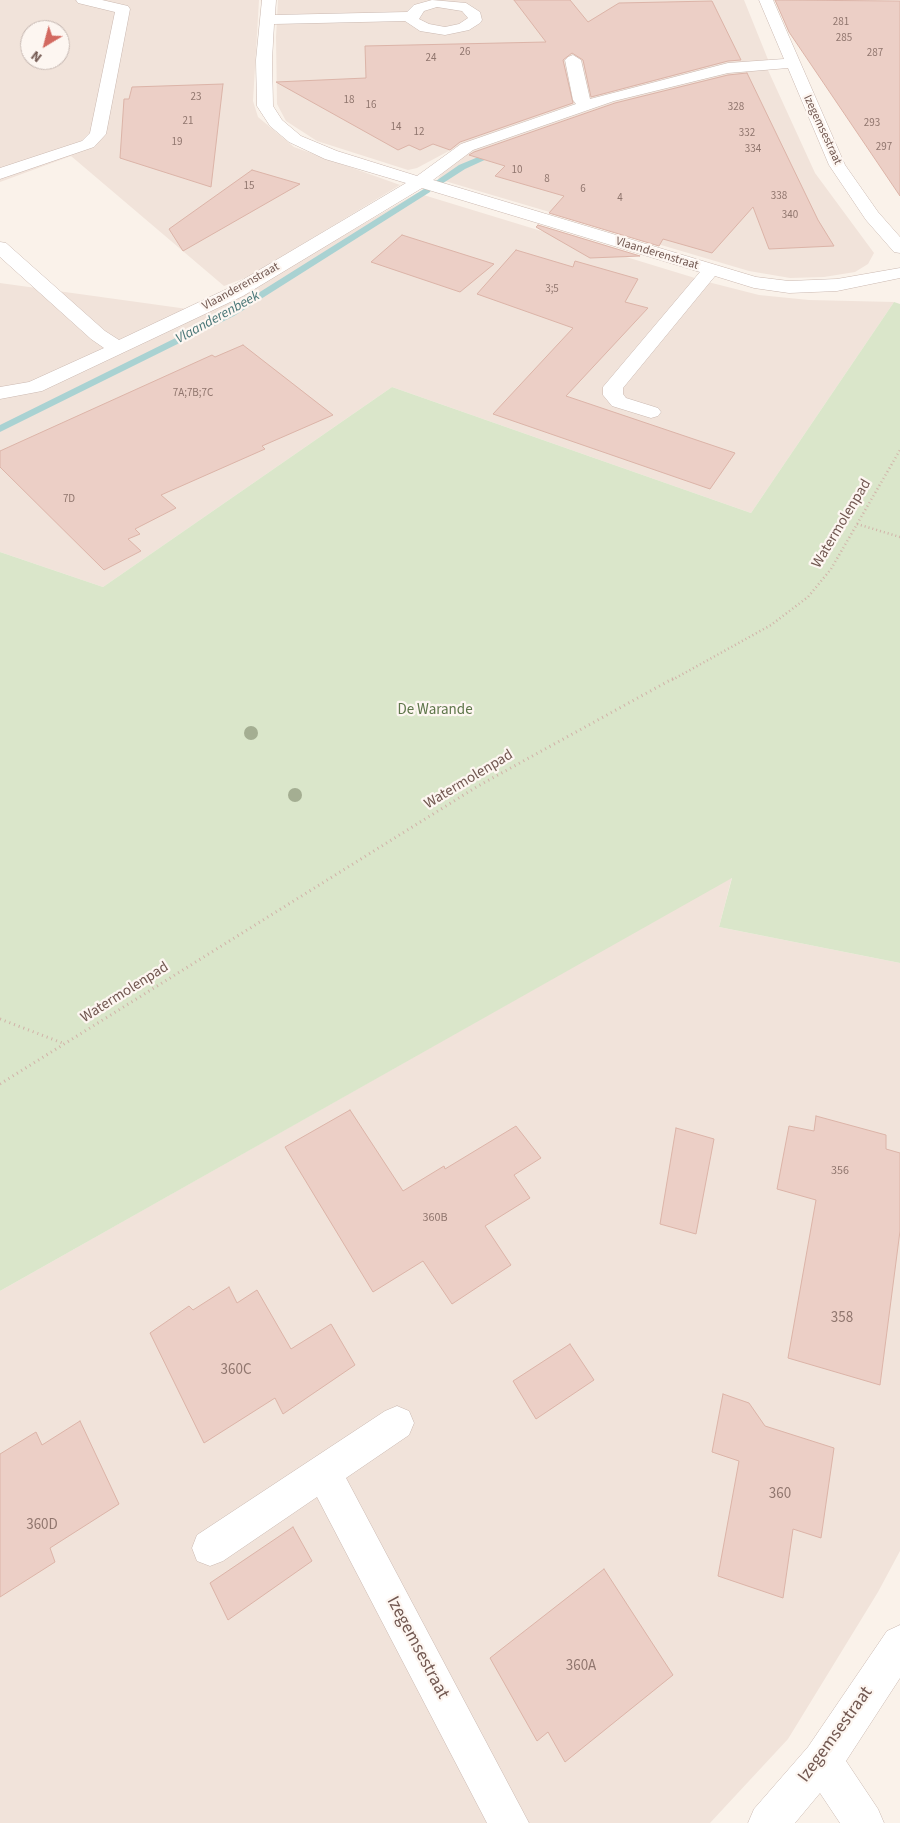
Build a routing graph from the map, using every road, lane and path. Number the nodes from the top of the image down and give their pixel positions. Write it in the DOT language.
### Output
graph roads {
  1 [pos="83,0"];
  2 [pos="269,0"];
  3 [pos="766,0"];
  4 [pos="411,16"];
  5 [pos="267,20"];
  6 [pos="574,60"];
  7 [pos="792,63"];
  8 [pos="588,105"];
  9 [pos="0,174"];
  10 [pos="418,183"];
  11 [pos="0,247"];
  12 [pos="900,248"];
  13 [pos="711,270"];
  14 [pos="900,273"];
  15 [pos="118,348"];
  16 [pos="0,393"];
  17 [pos="651,412"];
  18 [pos="900,450"];
  19 [pos="857,524"];
  20 [pos="900,537"];
  21 [pos="0,1019"];
  22 [pos="65,1044"];
  23 [pos="0,1084"];
  24 [pos="397,1424"];
  25 [pos="324,1473"];
  26 [pos="210,1548"];
  27 [pos="900,1644"];
  28 [pos="822,1761"];
  29 [pos="509,1823"];
  30 [pos="768,1823"];
  31 [pos="864,1823"];
  1 -- 9 [label="street"];
  2 -- 5 [label="street, Vlaanderenstraat"];
  3 -- 7 [label="street, Izegemsestraat"];
  4 -- 5 [label="street"];
  5 -- 10 [label="street, Vlaanderenstraat"];
  6 -- 8 [label="street"];
  7 -- 8 [label="street, Vlaanderenstraat"];
  7 -- 12 [label="street, Izegemsestraat"];
  8 -- 10 [label="street, Vlaanderenstraat"];
  10 -- 13 [label="street, Vlaanderenstraat"];
  10 -- 15 [label="street, Vlaanderenstraat"];
  11 -- 15 [label="street"];
  13 -- 14 [label="street, Vlaanderenstraat"];
  13 -- 17 [label="street"];
  15 -- 16 [label="street, Vlaanderenstraat"];
  18 -- 19 [label="path, Watermolenpad"];
  19 -- 20 [label="path"];
  19 -- 22 [label="path, Watermolenpad"];
  21 -- 22 [label="path"];
  22 -- 23 [label="path, Watermolenpad"];
  24 -- 25 [label="street"];
  25 -- 26 [label="street"];
  25 -- 29 [label="street, Izegemsestraat"];
  27 -- 28 [label="street, Izegemsestraat"];
  28 -- 30 [label="street, Izegemsestraat"];
  28 -- 31 [label="street"];
}
